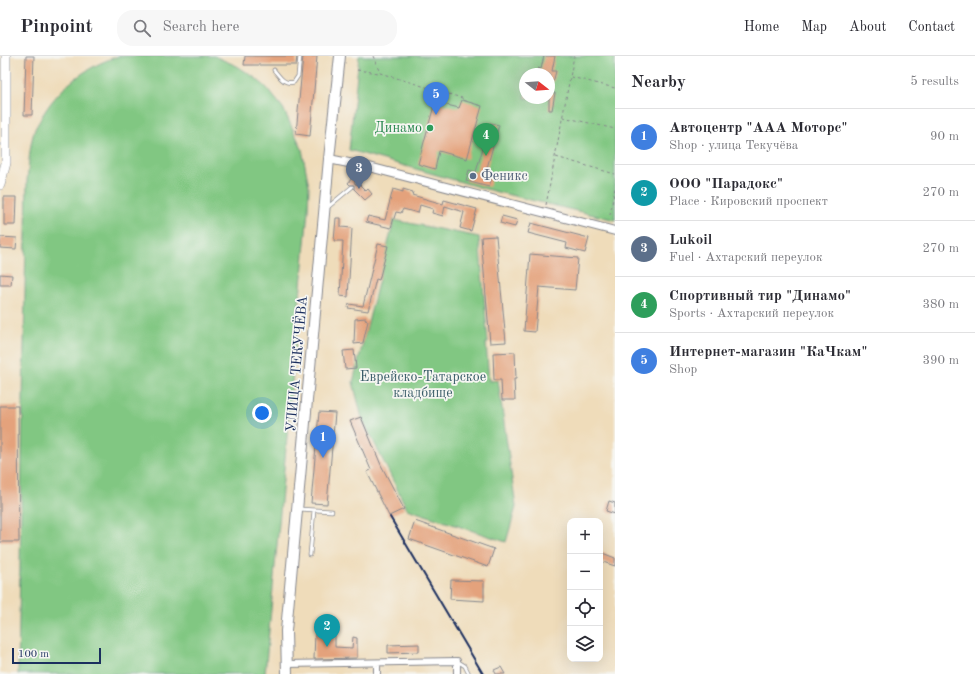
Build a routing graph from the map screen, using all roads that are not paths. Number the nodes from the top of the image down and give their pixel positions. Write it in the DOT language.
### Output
graph roads {
  1 [pos="6,56"];
  2 [pos="300,56"];
  3 [pos="340,56"];
  4 [pos="274,70"];
  5 [pos="329,159"];
  6 [pos="373,168"];
  7 [pos="2,171"];
  8 [pos="357,182"];
  9 [pos="0,185"];
  10 [pos="352,186"];
  11 [pos="325,209"];
  12 [pos="615,231"];
  13 [pos="297,509"];
  14 [pos="314,510"];
  15 [pos="332,511"];
  16 [pos="310,555"];
  17 [pos="457,661"];
  18 [pos="377,662"];
  19 [pos="287,669"];
  20 [pos="377,674"];
  21 [pos="457,674"];
  22 [pos="469,674"];
  1 -- 7 [label="main road"];
  2 -- 4 [label="lane"];
  3 -- 5 [label="main road, УЛИЦА ТЕКУЧЁВА"];
  5 -- 6 [label="street"];
  5 -- 11 [label="main road, УЛИЦА ТЕКУЧЁВА"];
  6 -- 8 [label="lane"];
  6 -- 12 [label="street"];
  7 -- 9 [label="main road"];
  10 -- 11 [label="lane"];
  11 -- 13 [label="main road, УЛИЦА ТЕКУЧЁВА"];
  13 -- 14 [label="lane"];
  13 -- 19 [label="main road, УЛИЦА ТЕКУЧЁВА"];
  14 -- 15 [label="lane"];
  14 -- 16 [label="lane"];
  17 -- 18 [label="street"];
  17 -- 21 [label="street"];
  17 -- 22 [label="lane"];
  18 -- 19 [label="street"];
  18 -- 20 [label="street"];
}
